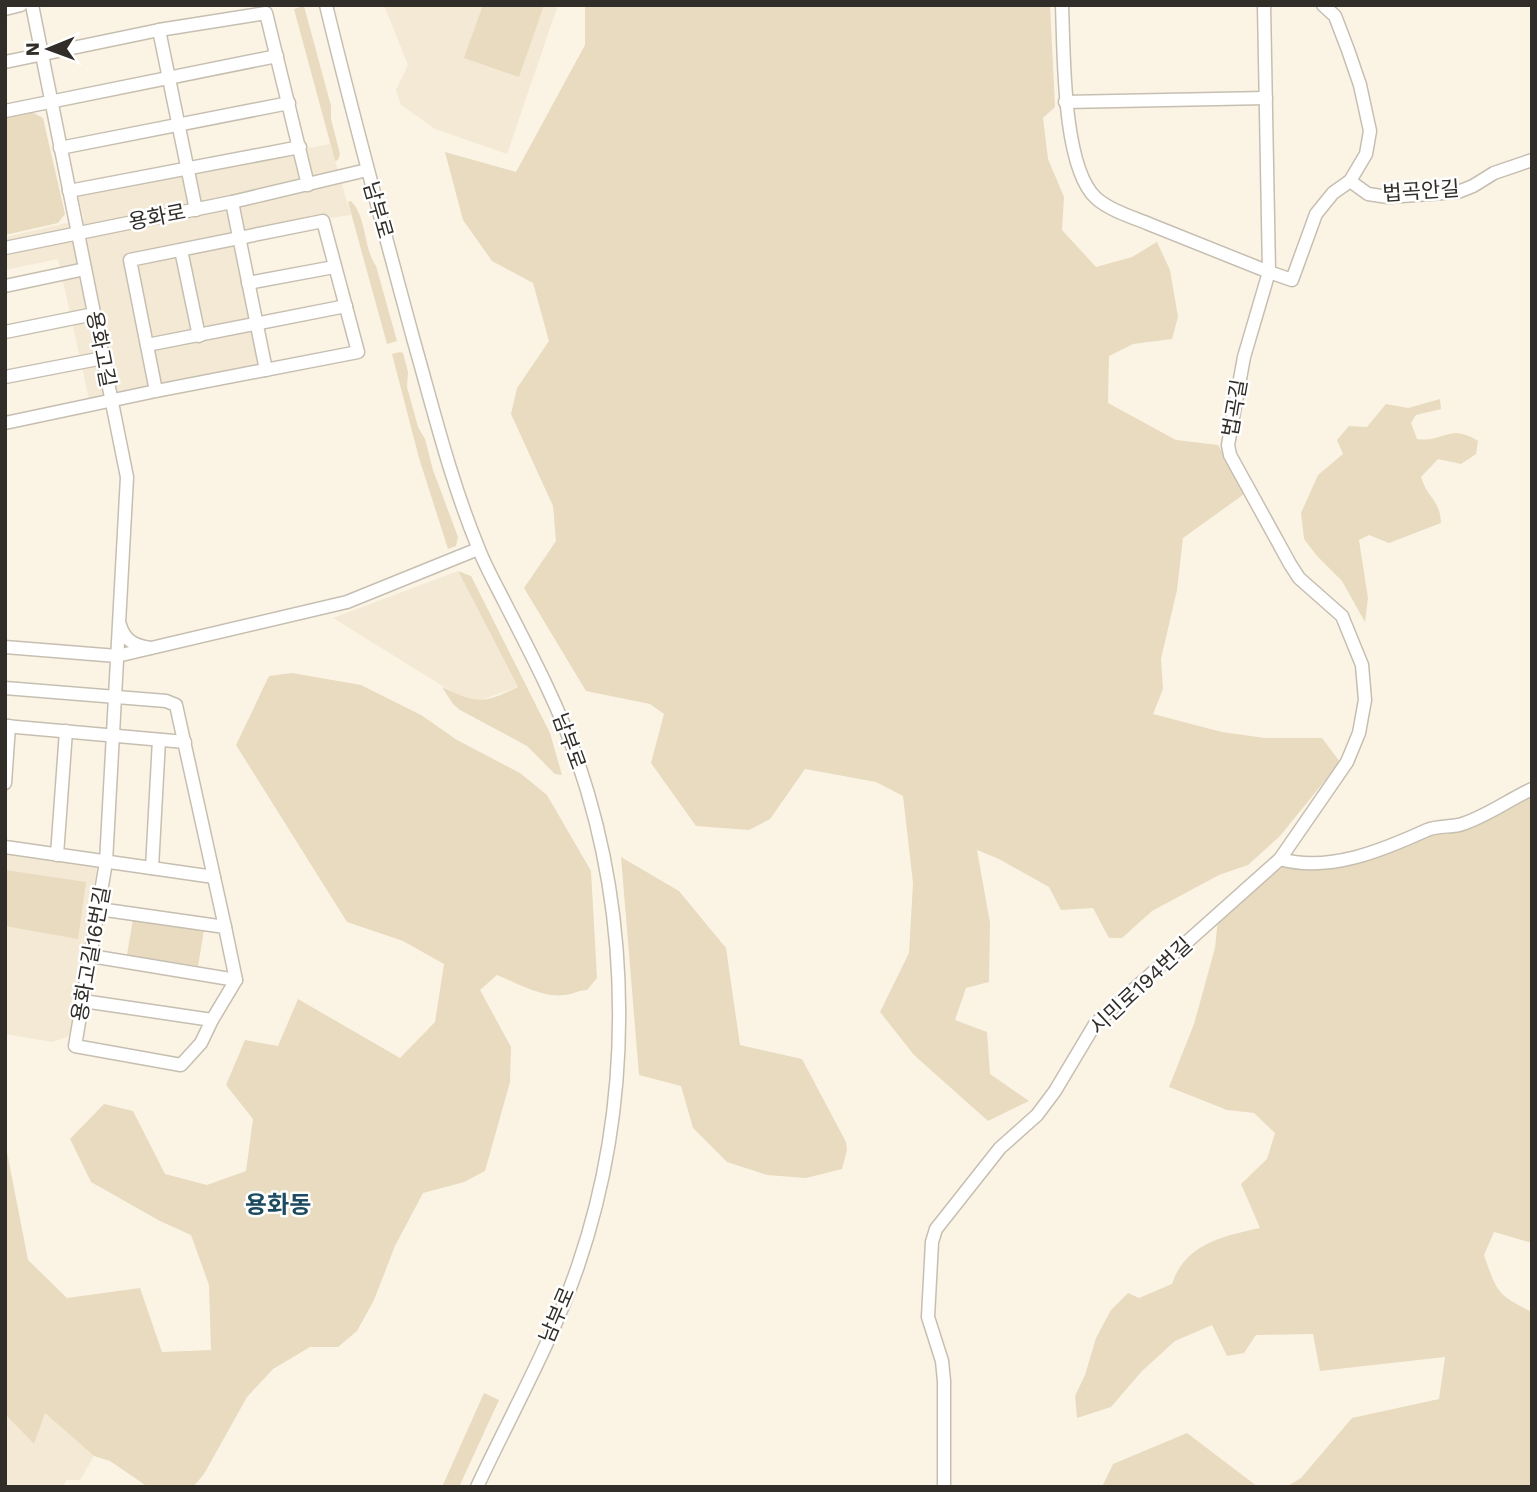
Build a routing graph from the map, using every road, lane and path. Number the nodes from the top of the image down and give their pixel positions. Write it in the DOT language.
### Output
graph roads {
  1 [pos="21,5"];
  2 [pos="32,5"];
  3 [pos="326,5"];
  4 [pos="1062,5"];
  5 [pos="1264,5"];
  6 [pos="1323,5"];
  7 [pos="5,9"];
  8 [pos="159,30"];
  9 [pos="42,54"];
  10 [pos="277,56"];
  11 [pos="5,62"];
  12 [pos="169,76"];
  13 [pos="1266,98"];
  14 [pos="51,101"];
  15 [pos="1065,102"];
  16 [pos="289,103"];
  17 [pos="5,110"];
  18 [pos="178,124"];
  19 [pos="300,147"];
  20 [pos="60,148"];
  21 [pos="1532,160"];
  22 [pos="187,168"];
  23 [pos="367,170"];
  24 [pos="1350,181"];
  25 [pos="309,185"];
  26 [pos="69,191"];
  27 [pos="232,202"];
  28 [pos="196,209"];
  29 [pos="78,233"];
  30 [pos="239,238"];
  31 [pos="5,248"];
  32 [pos="181,250"];
  33 [pos="334,267"];
  34 [pos="85,269"];
  35 [pos="1269,272"];
  36 [pos="248,283"];
  37 [pos="5,286"];
  38 [pos="346,306"];
  39 [pos="94,314"];
  40 [pos="257,324"];
  41 [pos="5,332"];
  42 [pos="199,336"];
  43 [pos="146,345"];
  44 [pos="103,358"];
  45 [pos="266,370"];
  46 [pos="5,377"];
  47 [pos="156,391"];
  48 [pos="111,401"];
  49 [pos="5,423"];
  50 [pos="478,549"];
  51 [pos="119,622"];
  52 [pos="5,647"];
  53 [pos="150,648"];
  54 [pos="117,656"];
  55 [pos="5,688"];
  56 [pos="115,697"];
  57 [pos="7,726"];
  58 [pos="66,731"];
  59 [pos="113,736"];
  60 [pos="159,740"];
  61 [pos="185,742"];
  62 [pos="5,783"];
  63 [pos="1532,789"];
  64 [pos="5,847"];
  65 [pos="57,855"];
  66 [pos="1280,859"];
  67 [pos="106,862"];
  68 [pos="152,868"];
  69 [pos="214,877"];
  70 [pos="99,909"];
  71 [pos="225,927"];
  72 [pos="91,956"];
  73 [pos="236,980"];
  74 [pos="83,1001"];
  75 [pos="212,1020"];
  76 [pos="477,1487"];
  77 [pos="944,1487"];
  1 -- 7 [label="street"];
  2 -- 9 [label="street, 용화고길"];
  3 -- 23 [label="street, 남부로"];
  4 -- 15 [label="street"];
  5 -- 13 [label="street, 법곡길"];
  6 -- 24 [label="street"];
  8 -- 9 [label="street"];
  8 -- 10 [label="street"];
  8 -- 12 [label="street"];
  9 -- 11 [label="street"];
  9 -- 14 [label="street, 용화고길"];
  10 -- 12 [label="street"];
  10 -- 16 [label="street"];
  12 -- 14 [label="street"];
  12 -- 18 [label="street"];
  13 -- 15 [label="street"];
  13 -- 35 [label="street, 법곡길"];
  14 -- 17 [label="street"];
  14 -- 20 [label="street, 용화고길"];
  15 -- 35 [label="street"];
  16 -- 18 [label="street"];
  16 -- 19 [label="street"];
  18 -- 20 [label="street"];
  18 -- 22 [label="street"];
  19 -- 22 [label="street"];
  19 -- 25 [label="street"];
  20 -- 26 [label="street, 용화고길"];
  21 -- 24 [label="street, 법곡안길"];
  22 -- 26 [label="street"];
  22 -- 28 [label="street"];
  23 -- 25 [label="street, 용화로"];
  23 -- 50 [label="street, 남부로"];
  24 -- 35 [label="street"];
  25 -- 27 [label="street, 용화로"];
  26 -- 29 [label="street, 용화고길"];
  27 -- 28 [label="street, 용화로"];
  27 -- 30 [label="street"];
  28 -- 29 [label="street, 용화로"];
  29 -- 31 [label="street, 용화로"];
  29 -- 34 [label="street, 용화고길"];
  30 -- 32 [label="street"];
  30 -- 33 [label="street"];
  30 -- 36 [label="street"];
  32 -- 42 [label="street"];
  32 -- 43 [label="street"];
  33 -- 36 [label="street"];
  33 -- 38 [label="street"];
  34 -- 37 [label="street"];
  34 -- 39 [label="street, 용화고길"];
  35 -- 66 [label="street, 법곡길"];
  36 -- 40 [label="street"];
  38 -- 40 [label="street"];
  38 -- 45 [label="street"];
  39 -- 41 [label="street"];
  39 -- 44 [label="street, 용화고길"];
  40 -- 42 [label="street"];
  40 -- 45 [label="street"];
  42 -- 43 [label="street"];
  43 -- 47 [label="street"];
  44 -- 46 [label="street"];
  44 -- 48 [label="street, 용화고길"];
  45 -- 47 [label="street"];
  47 -- 48 [label="street"];
  48 -- 49 [label="street"];
  48 -- 51 [label="street, 용화고길"];
  50 -- 53 [label="street"];
  50 -- 76 [label="street, 남부로"];
  51 -- 53 [label="street"];
  51 -- 54 [label="street, 용화고길"];
  52 -- 54 [label="street"];
  53 -- 54 [label="street"];
  54 -- 56 [label="street, 용화고길"];
  55 -- 56 [label="street"];
  56 -- 59 [label="street, 용화고길"];
  56 -- 61 [label="street"];
  57 -- 58 [label="street"];
  57 -- 62 [label="street"];
  58 -- 59 [label="street"];
  58 -- 65 [label="street"];
  59 -- 60 [label="street"];
  59 -- 67 [label="street, 용화고길"];
  60 -- 61 [label="street"];
  60 -- 68 [label="street"];
  61 -- 69 [label="street"];
  63 -- 66 [label="street"];
  64 -- 65 [label="street"];
  65 -- 67 [label="street"];
  66 -- 77 [label="street, 시민로194번길"];
  67 -- 68 [label="street"];
  67 -- 70 [label="street, 용화고길16번길"];
  68 -- 69 [label="street"];
  69 -- 71 [label="street"];
  70 -- 71 [label="street"];
  70 -- 72 [label="street, 용화고길16번길"];
  71 -- 73 [label="street"];
  72 -- 73 [label="street"];
  72 -- 74 [label="street, 용화고길16번길"];
  73 -- 75 [label="street"];
  74 -- 75 [label="street"];
  74 -- 75 [label="street, 용화고길16번길"];
}
